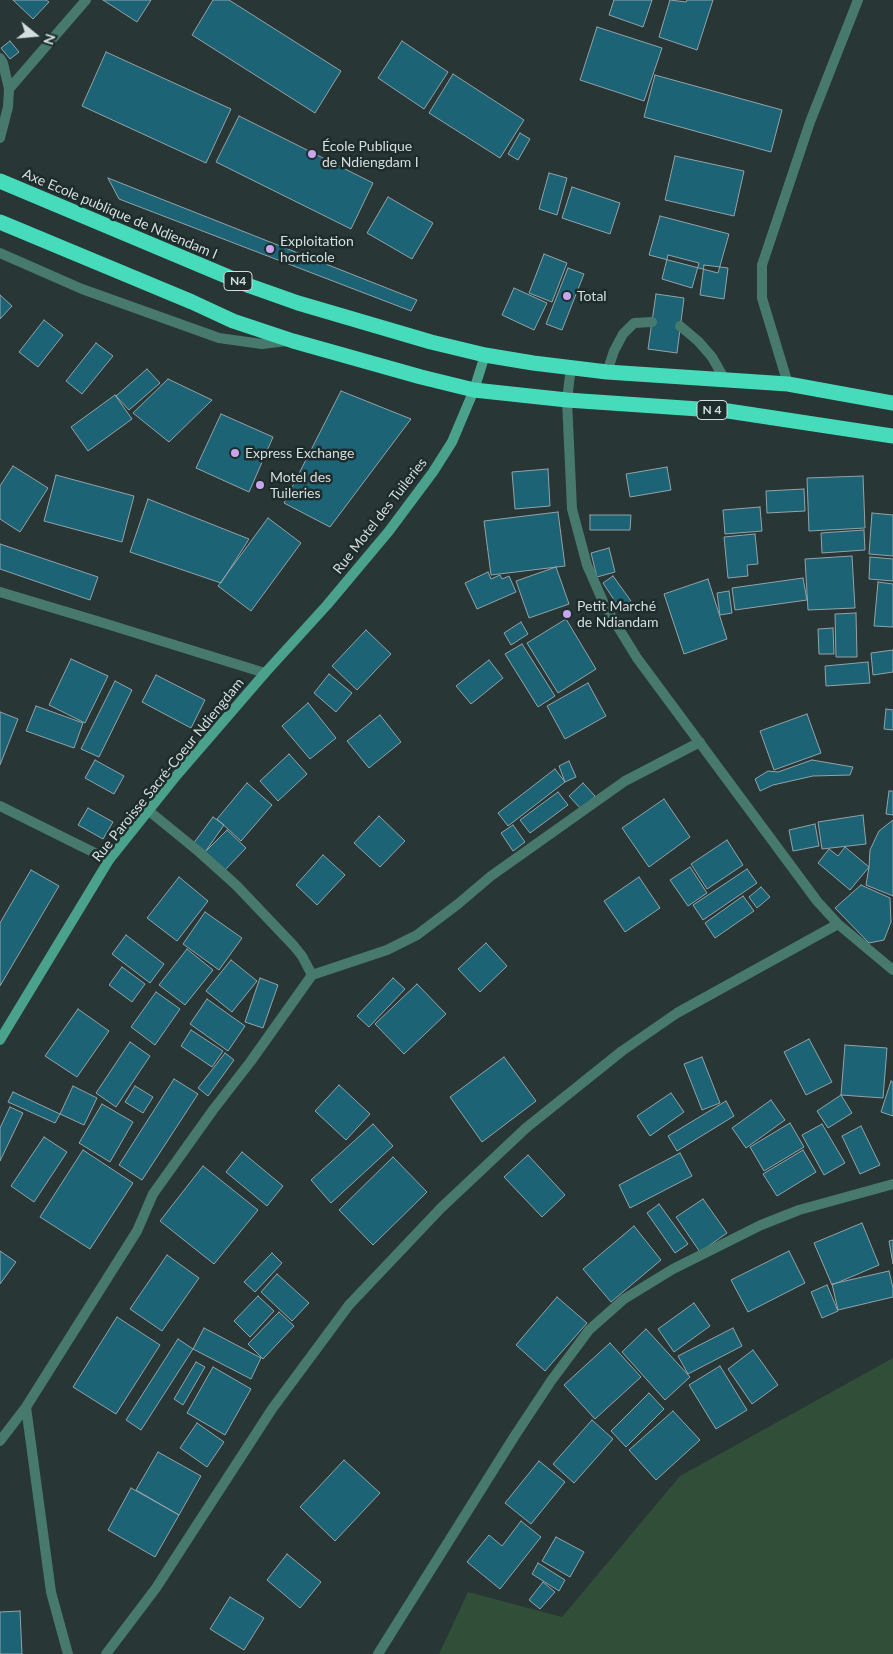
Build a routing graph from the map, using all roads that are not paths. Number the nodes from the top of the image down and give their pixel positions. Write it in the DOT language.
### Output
graph roads {
  1 [pos="86,0"];
  2 [pos="858,0"];
  3 [pos="0,58"];
  4 [pos="9,89"];
  5 [pos="0,138"];
  6 [pos="0,181"];
  7 [pos="0,222"];
  8 [pos="0,253"];
  9 [pos="652,322"];
  10 [pos="680,326"];
  11 [pos="293,340"];
  12 [pos="485,355"];
  13 [pos="571,367"];
  14 [pos="606,372"];
  15 [pos="725,380"];
  16 [pos="788,384"];
  17 [pos="474,390"];
  18 [pos="567,400"];
  19 [pos="893,403"];
  20 [pos="893,436"];
  21 [pos="0,592"];
  22 [pos="265,673"];
  23 [pos="700,742"];
  24 [pos="0,806"];
  25 [pos="149,811"];
  26 [pos="109,860"];
  27 [pos="838,924"];
  28 [pos="893,970"];
  29 [pos="312,975"];
  30 [pos="0,1040"];
  31 [pos="893,1184"];
  32 [pos="26,1407"];
  33 [pos="0,1442"];
  34 [pos="68,1654"];
  35 [pos="106,1654"];
  36 [pos="378,1654"];
  1 -- 4 [label="street"];
  2 -- 16 [label="street"];
  3 -- 4 [label="street"];
  4 -- 5 [label="street"];
  6 -- 12 [label="highway, Axe Ecole publique de Ndiendam I / N4"];
  7 -- 11 [label="highway"];
  8 -- 11 [label="street"];
  9 -- 14 [label="street"];
  10 -- 15 [label="street"];
  11 -- 17 [label="highway"];
  12 -- 13 [label="highway, N 4"];
  12 -- 17 [label="street, Rue Motel des Tuileries"];
  13 -- 14 [label="highway, N 4"];
  13 -- 18 [label="street"];
  14 -- 15 [label="highway, N 4"];
  15 -- 16 [label="highway, N 4"];
  16 -- 19 [label="highway, N 4"];
  17 -- 18 [label="highway, N 4"];
  17 -- 22 [label="street, Rue Motel des Tuileries"];
  18 -- 20 [label="highway, N 4"];
  18 -- 23 [label="street"];
  21 -- 22 [label="street"];
  22 -- 25 [label="street, Rue Paroisse Sacré-Coeur Ndiengdam"];
  23 -- 27 [label="street"];
  23 -- 29 [label="street"];
  24 -- 26 [label="street"];
  25 -- 26 [label="street, Rue Paroisse Sacré-Coeur Ndiengdam"];
  25 -- 29 [label="street"];
  26 -- 30 [label="street, Rue Paroisse Sacré-Coeur Ndiengdam"];
  27 -- 28 [label="street"];
  27 -- 35 [label="street"];
  29 -- 32 [label="street"];
  31 -- 36 [label="street"];
  32 -- 33 [label="street"];
  32 -- 34 [label="street"];
}
